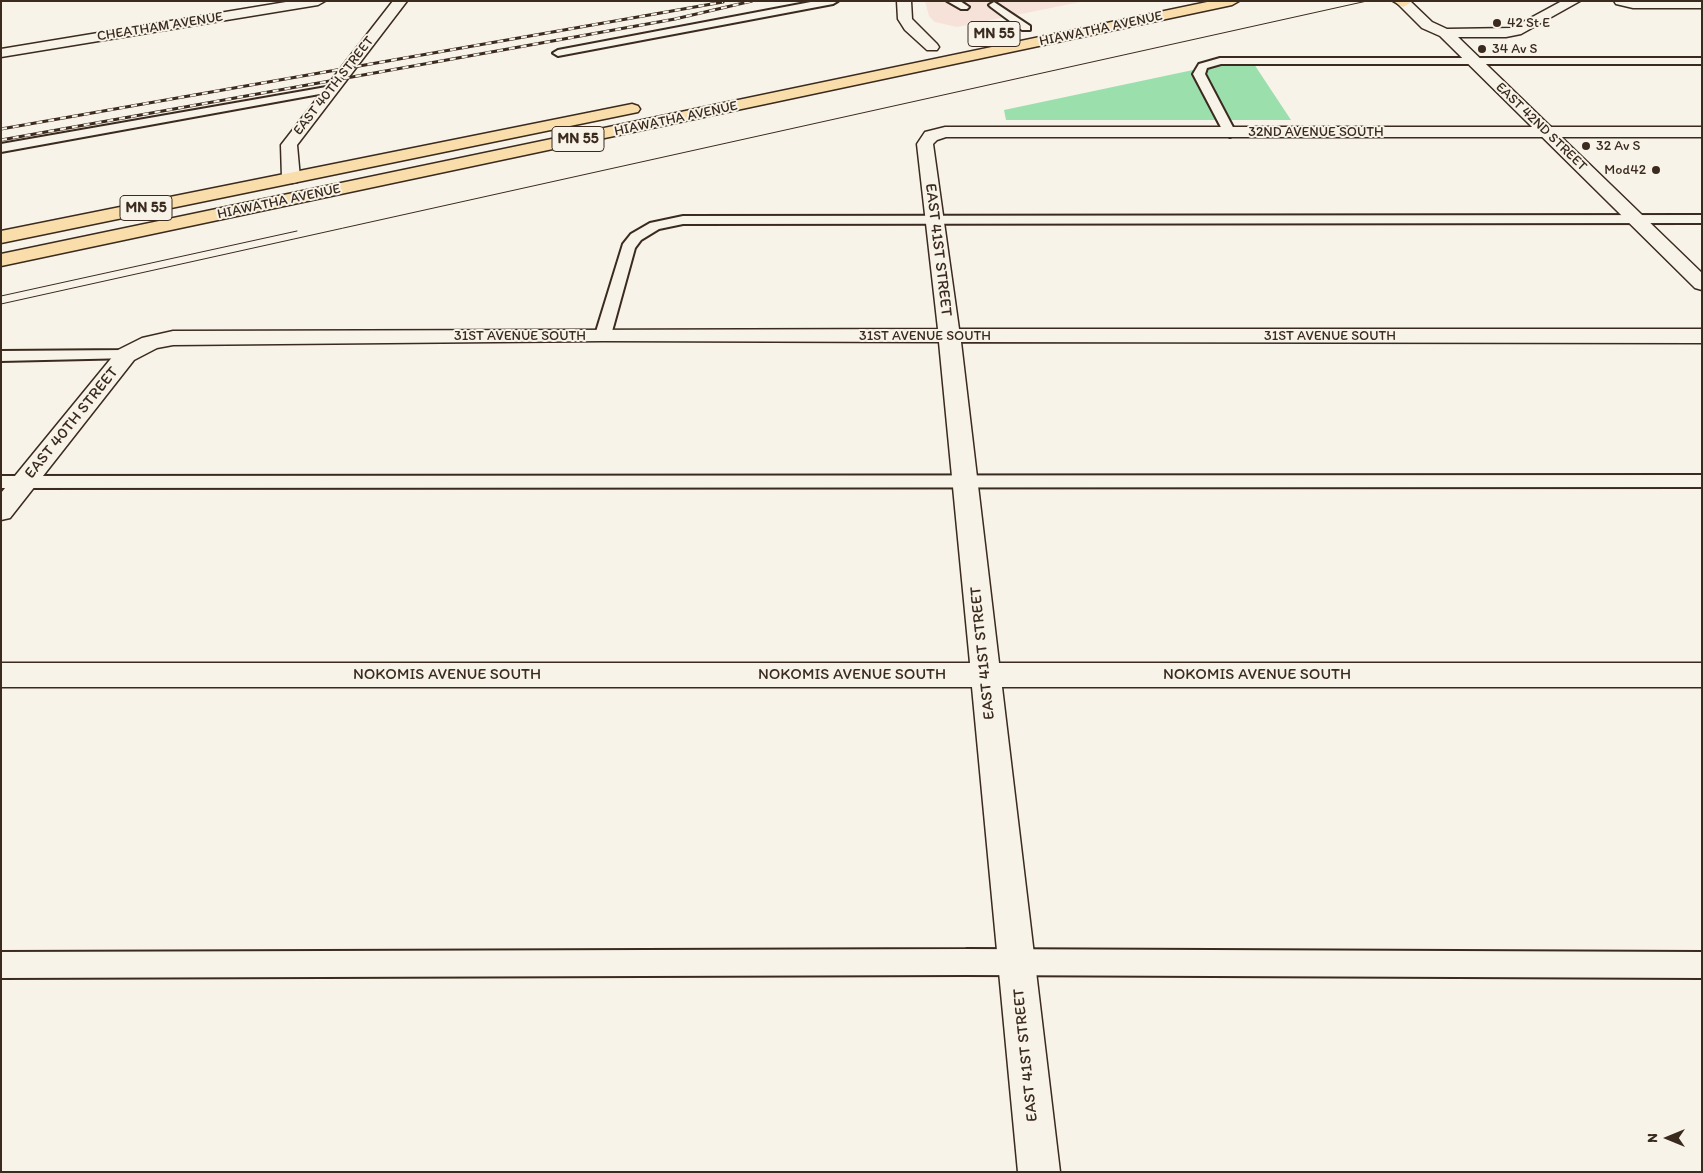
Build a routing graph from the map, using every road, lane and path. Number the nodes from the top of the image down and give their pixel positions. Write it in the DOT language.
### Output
graph roads {
  1 [pos="318,1"];
  2 [pos="400,1"];
  3 [pos="833,1"];
  4 [pos="904,1"];
  5 [pos="952,1"];
  6 [pos="1232,1"];
  7 [pos="1422,1"];
  8 [pos="1573,1"];
  9 [pos="1620,1"];
  10 [pos="1402,2"];
  11 [pos="1702,4"];
  12 [pos="994,5"];
  13 [pos="964,8"];
  14 [pos="1040,25"];
  15 [pos="1026,28"];
  16 [pos="1009,31"];
  17 [pos="1445,33"];
  18 [pos="950,43"];
  19 [pos="932,47"];
  20 [pos="914,50"];
  21 [pos="1,53"];
  22 [pos="558,53"];
  23 [pos="1473,61"];
  24 [pos="1702,61"];
  25 [pos="332,89"];
  26 [pos="648,105"];
  27 [pos="1546,132"];
  28 [pos="1702,132"];
  29 [pos="1230,133"];
  30 [pos="931,136"];
  31 [pos="1,148"];
  32 [pos="291,178"];
  33 [pos="1636,219"];
  34 [pos="1702,219"];
  35 [pos="935,221"];
  36 [pos="1,237"];
  37 [pos="1,260"];
  38 [pos="1702,284"];
  39 [pos="603,335"];
  40 [pos="949,336"];
  41 [pos="1702,336"];
  42 [pos="150,343"];
  43 [pos="126,355"];
  44 [pos="1,356"];
  45 [pos="1,482"];
  46 [pos="964,482"];
  47 [pos="1702,482"];
  48 [pos="25,483"];
  49 [pos="1,512"];
  50 [pos="1,675"];
  51 [pos="986,675"];
  52 [pos="1702,675"];
  53 [pos="1016,962"];
  54 [pos="1,965"];
  55 [pos="1702,965"];
  56 [pos="1039,1172"];
  1 -- 21 [label="street, CHEATHAM AVENUE"];
  2 -- 25 [label="street, EAST 40TH STREET"];
  3 -- 22 [label="lane"];
  4 -- 19 [label="street"];
  5 -- 13 [label="lane"];
  6 -- 37 [label="highway, HIAWATHA AVENUE / MN 55"];
  7 -- 17 [label="street, EAST 42ND STREET"];
  8 -- 17 [label="street"];
  9 -- 11 [label="street"];
  10 -- 17 [label="street, EAST 42ND STREET"];
  12 -- 15 [label="lane"];
  14 -- 15 [label="highway, HIAWATHA AVENUE / MN 55"];
  15 -- 16 [label="highway, HIAWATHA AVENUE / MN 55"];
  17 -- 23 [label="street, EAST 42ND STREET"];
  18 -- 19 [label="highway, MN 55"];
  19 -- 20 [label="highway, MN 55"];
  23 -- 24 [label="lane"];
  23 -- 27 [label="street, EAST 42ND STREET"];
  23 -- 29 [label="lane"];
  25 -- 31 [label="lane"];
  25 -- 32 [label="street, EAST 40TH STREET"];
  26 -- 32 [label="highway, HIAWATHA AVENUE / MN 55"];
  27 -- 28 [label="street, 32ND AVENUE SOUTH"];
  27 -- 29 [label="street, 32ND AVENUE SOUTH"];
  27 -- 33 [label="street, EAST 42ND STREET"];
  29 -- 30 [label="street, 32ND AVENUE SOUTH"];
  30 -- 35 [label="street, EAST 41ST STREET"];
  32 -- 36 [label="highway, HIAWATHA AVENUE / MN 55"];
  33 -- 34 [label="lane"];
  33 -- 35 [label="lane"];
  33 -- 38 [label="street, EAST 42ND STREET"];
  35 -- 39 [label="lane"];
  35 -- 40 [label="street, EAST 41ST STREET"];
  39 -- 40 [label="street, 31ST AVENUE SOUTH"];
  39 -- 42 [label="street, 31ST AVENUE SOUTH"];
  40 -- 41 [label="street, 31ST AVENUE SOUTH"];
  40 -- 46 [label="street, EAST 41ST STREET"];
  42 -- 43 [label="street, EAST 40TH STREET"];
  43 -- 44 [label="lane"];
  43 -- 48 [label="street, EAST 40TH STREET"];
  45 -- 48 [label="lane"];
  46 -- 47 [label="lane"];
  46 -- 48 [label="lane"];
  46 -- 51 [label="street, EAST 41ST STREET"];
  48 -- 49 [label="street, EAST 40TH STREET"];
  50 -- 51 [label="street, NOKOMIS AVENUE SOUTH"];
  51 -- 52 [label="street, NOKOMIS AVENUE SOUTH"];
  51 -- 53 [label="street, EAST 41ST STREET"];
  53 -- 54 [label="lane"];
  53 -- 55 [label="lane"];
  53 -- 56 [label="street, EAST 41ST STREET"];
}
